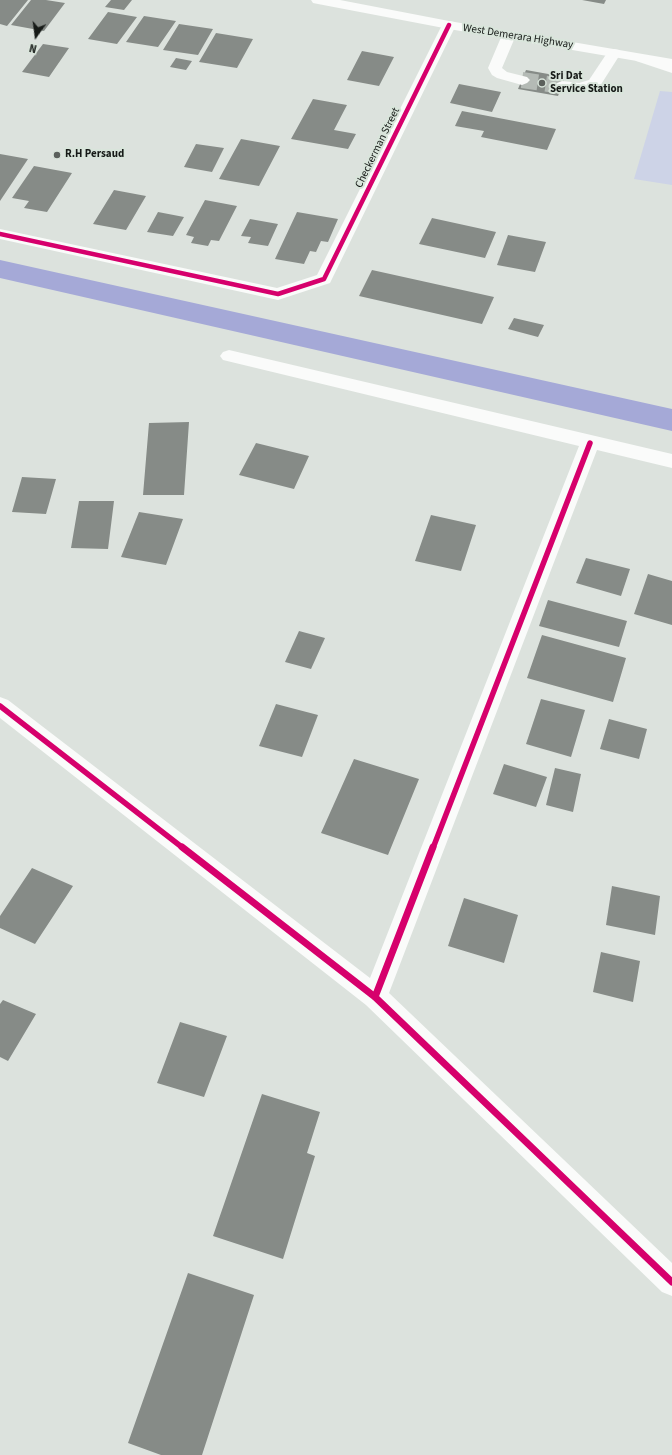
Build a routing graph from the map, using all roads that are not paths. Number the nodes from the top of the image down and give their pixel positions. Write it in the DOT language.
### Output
graph roads {
  1 [pos="318,0"];
  2 [pos="450,25"];
  3 [pos="509,35"];
  4 [pos="614,53"];
  5 [pos="641,58"];
  6 [pos="672,63"];
  7 [pos="672,69"];
  8 [pos="522,80"];
  9 [pos="562,86"];
  10 [pos="0,234"];
  11 [pos="229,356"];
  12 [pos="590,443"];
  13 [pos="672,461"];
  14 [pos="0,706"];
  15 [pos="375,997"];
  16 [pos="672,1282"];
  1 -- 2 [label="street, West Demerara Highway"];
  2 -- 3 [label="street, West Demerara Highway"];
  2 -- 10 [label="street, Checkerman Street"];
  3 -- 4 [label="street, West Demerara Highway"];
  3 -- 8 [label="street"];
  4 -- 5 [label="street, West Demerara Highway"];
  4 -- 9 [label="street"];
  5 -- 6 [label="street, West Demerara Highway"];
  5 -- 7 [label="street"];
  11 -- 12 [label="street"];
  12 -- 13 [label="street"];
  12 -- 15 [label="street"];
  14 -- 15 [label="street"];
  15 -- 16 [label="street"];
}
